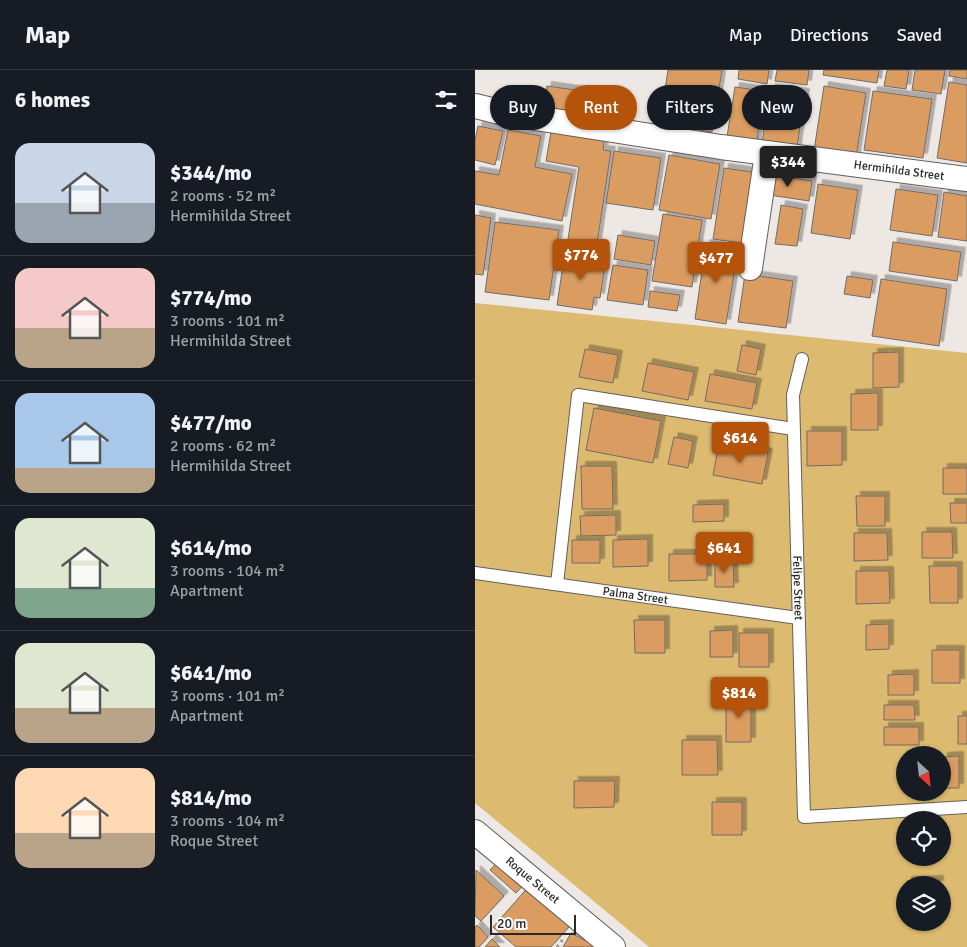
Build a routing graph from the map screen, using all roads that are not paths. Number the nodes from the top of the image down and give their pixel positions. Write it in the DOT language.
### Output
graph roads {
  1 [pos="475,106"];
  2 [pos="767,154"];
  3 [pos="967,179"];
  4 [pos="750,268"];
  5 [pos="802,359"];
  6 [pos="793,429"];
  7 [pos="475,573"];
  8 [pos="557,584"];
  9 [pos="798,618"];
  10 [pos="967,807"];
  11 [pos="475,832"];
  12 [pos="613,947"];
  1 -- 2 [label="street, Hermihilda Street"];
  2 -- 3 [label="street, Hermihilda Street"];
  2 -- 4 [label="street"];
  5 -- 6 [label="lane, Felipe Street"];
  6 -- 8 [label="lane"];
  6 -- 9 [label="lane, Felipe Street"];
  7 -- 8 [label="lane, Palma Street"];
  8 -- 9 [label="lane, Palma Street"];
  9 -- 10 [label="lane, Felipe Street"];
  11 -- 12 [label="street, Roque Street"];
}
